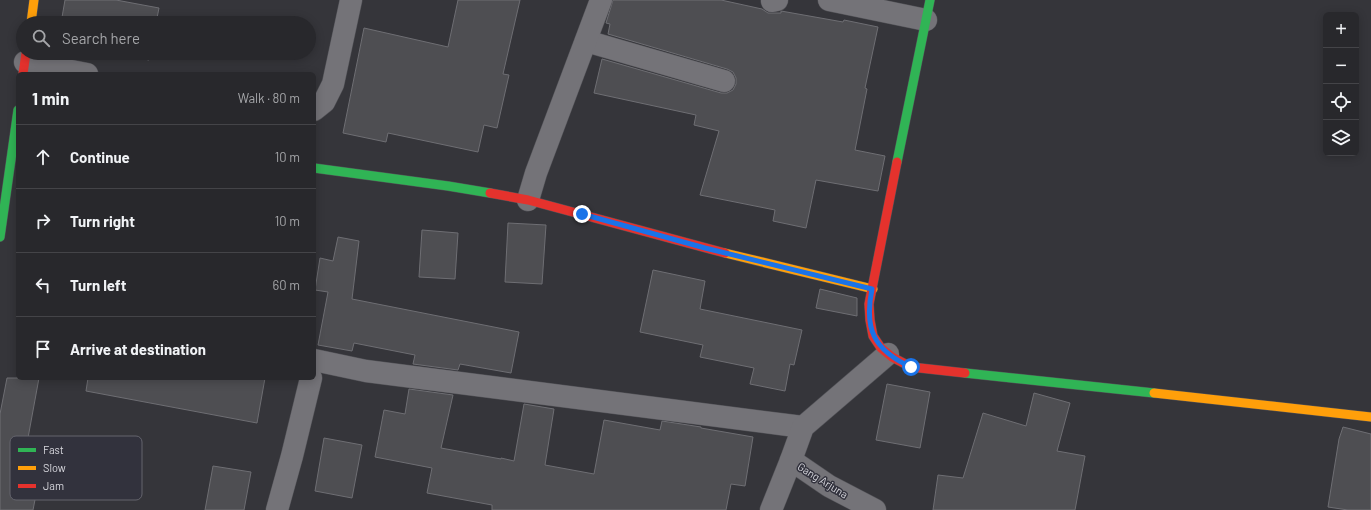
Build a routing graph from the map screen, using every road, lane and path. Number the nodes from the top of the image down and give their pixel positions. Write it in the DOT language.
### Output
graph roads {
  1 [pos="34,0"];
  2 [pos="351,0"];
  3 [pos="601,0"];
  4 [pos="829,0"];
  5 [pos="928,10"];
  6 [pos="32,16"];
  7 [pos="586,41"];
  8 [pos="24,63"];
  9 [pos="76,72"];
  10 [pos="724,81"];
  11 [pos="316,108"];
  12 [pos="16,128"];
  13 [pos="316,168"];
  14 [pos="528,200"];
  15 [pos="0,238"];
  16 [pos="872,289"];
  17 [pos="888,354"];
  18 [pos="316,366"];
  19 [pos="311,380"];
  20 [pos="1371,417"];
  21 [pos="803,427"];
  22 [pos="791,460"];
  23 [pos="277,510"];
  24 [pos="771,510"];
  25 [pos="876,510"];
  1 -- 6 [label="street"];
  2 -- 11 [label="street"];
  3 -- 7 [label="street"];
  4 -- 5 [label="street"];
  5 -- 16 [label="street"];
  7 -- 10 [label="street"];
  7 -- 14 [label="street"];
  8 -- 9 [label="street"];
  12 -- 15 [label="street"];
  13 -- 14 [label="street"];
  14 -- 16 [label="street"];
  16 -- 17 [label="street"];
  17 -- 20 [label="street"];
  17 -- 21 [label="street"];
  18 -- 21 [label="street"];
  19 -- 23 [label="street"];
  21 -- 22 [label="street"];
  22 -- 24 [label="street"];
  22 -- 25 [label="street, Gang Arjuna"];
}
